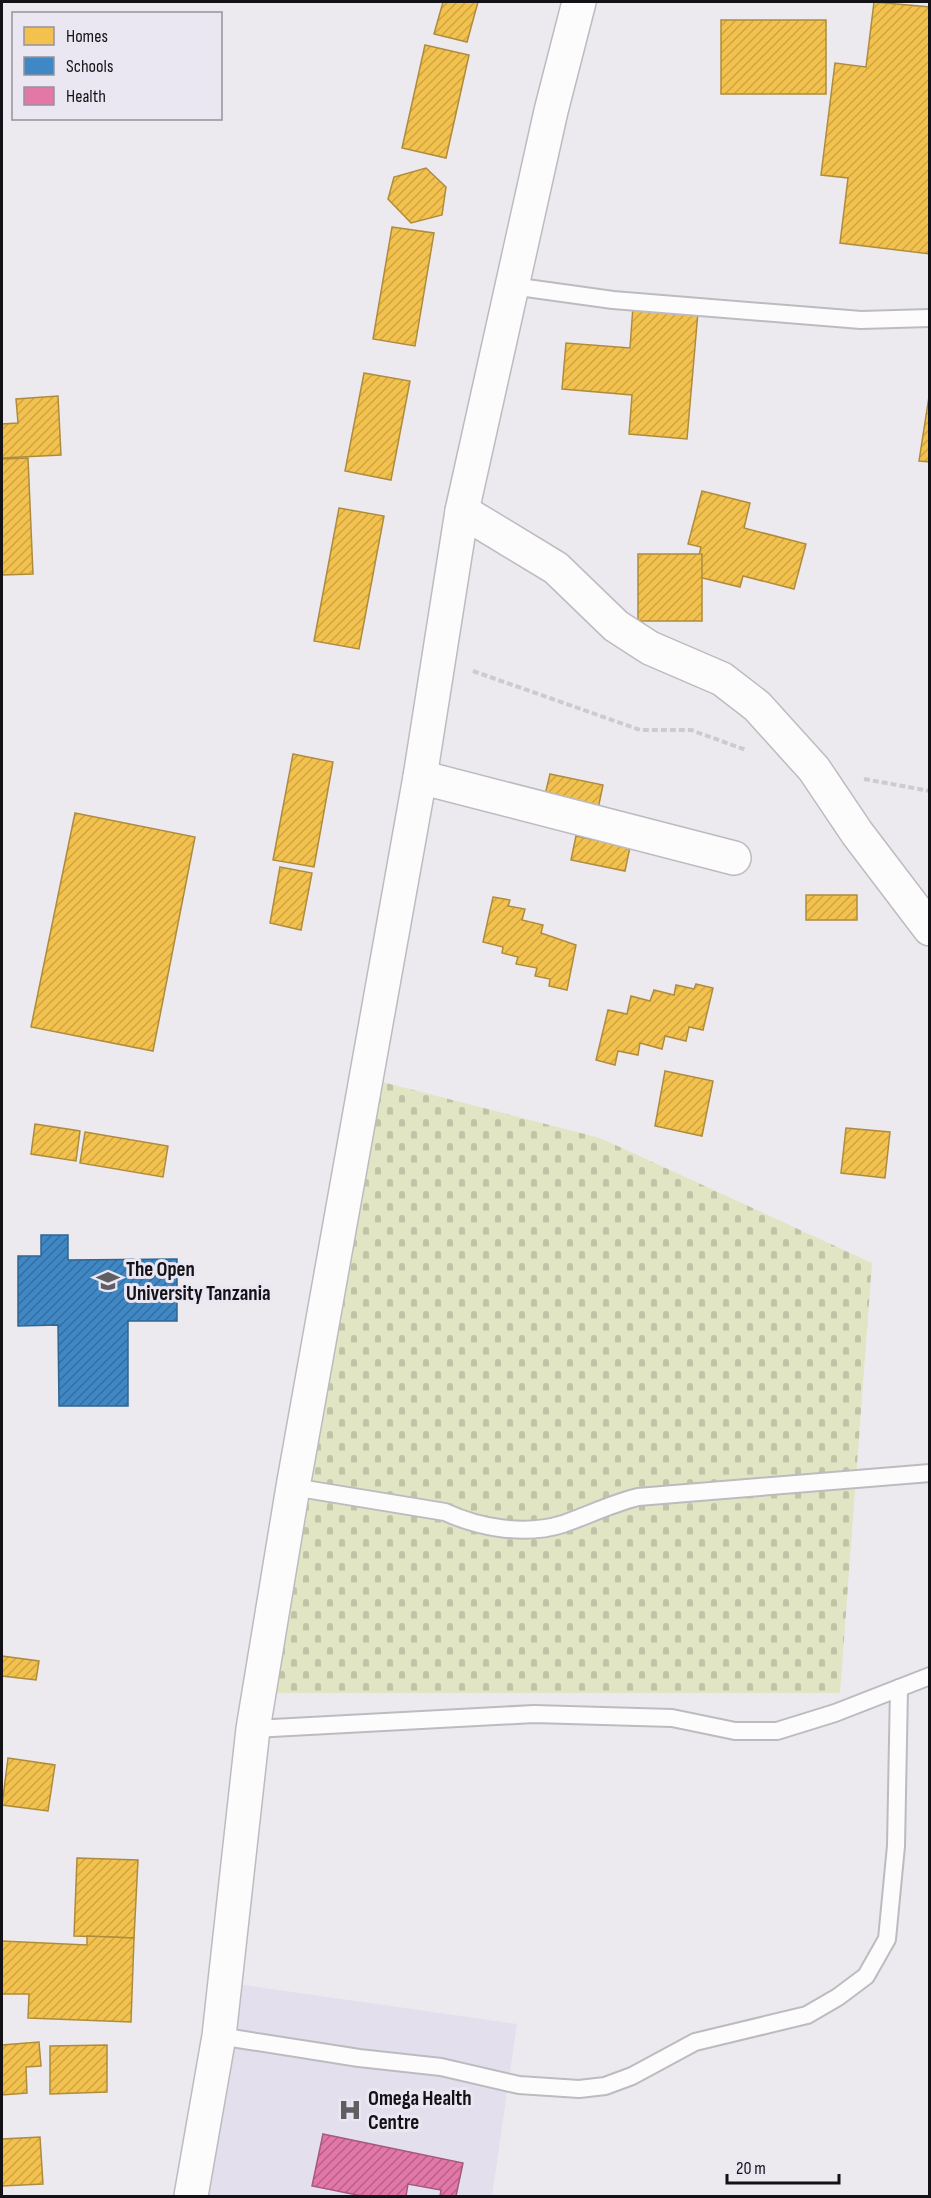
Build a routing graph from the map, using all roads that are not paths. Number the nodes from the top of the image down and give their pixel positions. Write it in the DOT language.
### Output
graph roads {
  1 [pos="579,2"];
  2 [pos="512,286"];
  3 [pos="930,318"];
  4 [pos="462,511"];
  5 [pos="420,777"];
  6 [pos="734,858"];
  7 [pos="930,928"];
  8 [pos="930,1473"];
  9 [pos="293,1487"];
  10 [pos="930,1676"];
  11 [pos="899,1688"];
  12 [pos="253,1729"];
  13 [pos="219,2036"];
  14 [pos="191,2196"];
  1 -- 2 [label="street"];
  2 -- 3 [label="lane"];
  2 -- 4 [label="street"];
  4 -- 5 [label="street"];
  4 -- 7 [label="street"];
  5 -- 6 [label="street"];
  5 -- 9 [label="street"];
  8 -- 9 [label="lane"];
  9 -- 12 [label="street"];
  10 -- 11 [label="lane"];
  11 -- 12 [label="lane"];
  11 -- 13 [label="lane"];
  12 -- 13 [label="street"];
  13 -- 14 [label="street"];
}
